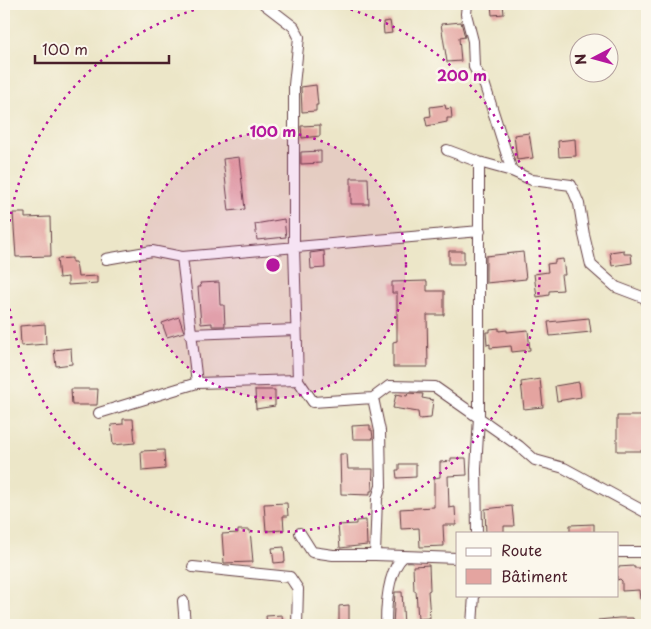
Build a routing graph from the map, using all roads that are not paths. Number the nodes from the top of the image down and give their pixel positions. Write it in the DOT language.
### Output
graph roads {
  1 [pos="264,4"];
  2 [pos="467,4"];
  3 [pos="447,150"];
  4 [pos="480,162"];
  5 [pos="512,170"];
  6 [pos="480,231"];
  7 [pos="294,247"];
  8 [pos="182,257"];
  9 [pos="106,260"];
  10 [pos="647,302"];
  11 [pos="296,330"];
  12 [pos="190,334"];
  13 [pos="298,380"];
  14 [pos="197,382"];
  15 [pos="373,398"];
  16 [pos="99,413"];
  17 [pos="479,417"];
  18 [pos="647,513"];
  19 [pos="477,532"];
  20 [pos="300,533"];
  21 [pos="618,552"];
  22 [pos="647,552"];
  23 [pos="375,555"];
  24 [pos="404,556"];
  25 [pos="456,558"];
  26 [pos="193,567"];
  27 [pos="474,596"];
  28 [pos="183,600"];
  29 [pos="184,625"];
  30 [pos="297,625"];
  31 [pos="386,625"];
  32 [pos="472,625"];
  1 -- 7 [label="street"];
  2 -- 5 [label="street"];
  3 -- 4 [label="street"];
  4 -- 5 [label="street"];
  4 -- 6 [label="street"];
  5 -- 10 [label="street"];
  6 -- 7 [label="street"];
  6 -- 17 [label="street"];
  7 -- 8 [label="street"];
  7 -- 11 [label="street"];
  8 -- 9 [label="street"];
  8 -- 12 [label="street"];
  11 -- 12 [label="street"];
  11 -- 13 [label="street"];
  12 -- 14 [label="street"];
  13 -- 14 [label="street"];
  13 -- 15 [label="street"];
  14 -- 16 [label="street"];
  15 -- 17 [label="street"];
  15 -- 23 [label="street"];
  17 -- 18 [label="street"];
  17 -- 19 [label="street"];
  20 -- 23 [label="street"];
  21 -- 22 [label="street"];
  23 -- 24 [label="street"];
  24 -- 25 [label="street"];
  24 -- 31 [label="street"];
  26 -- 30 [label="street"];
  27 -- 32 [label="street"];
  28 -- 29 [label="street"];
}
